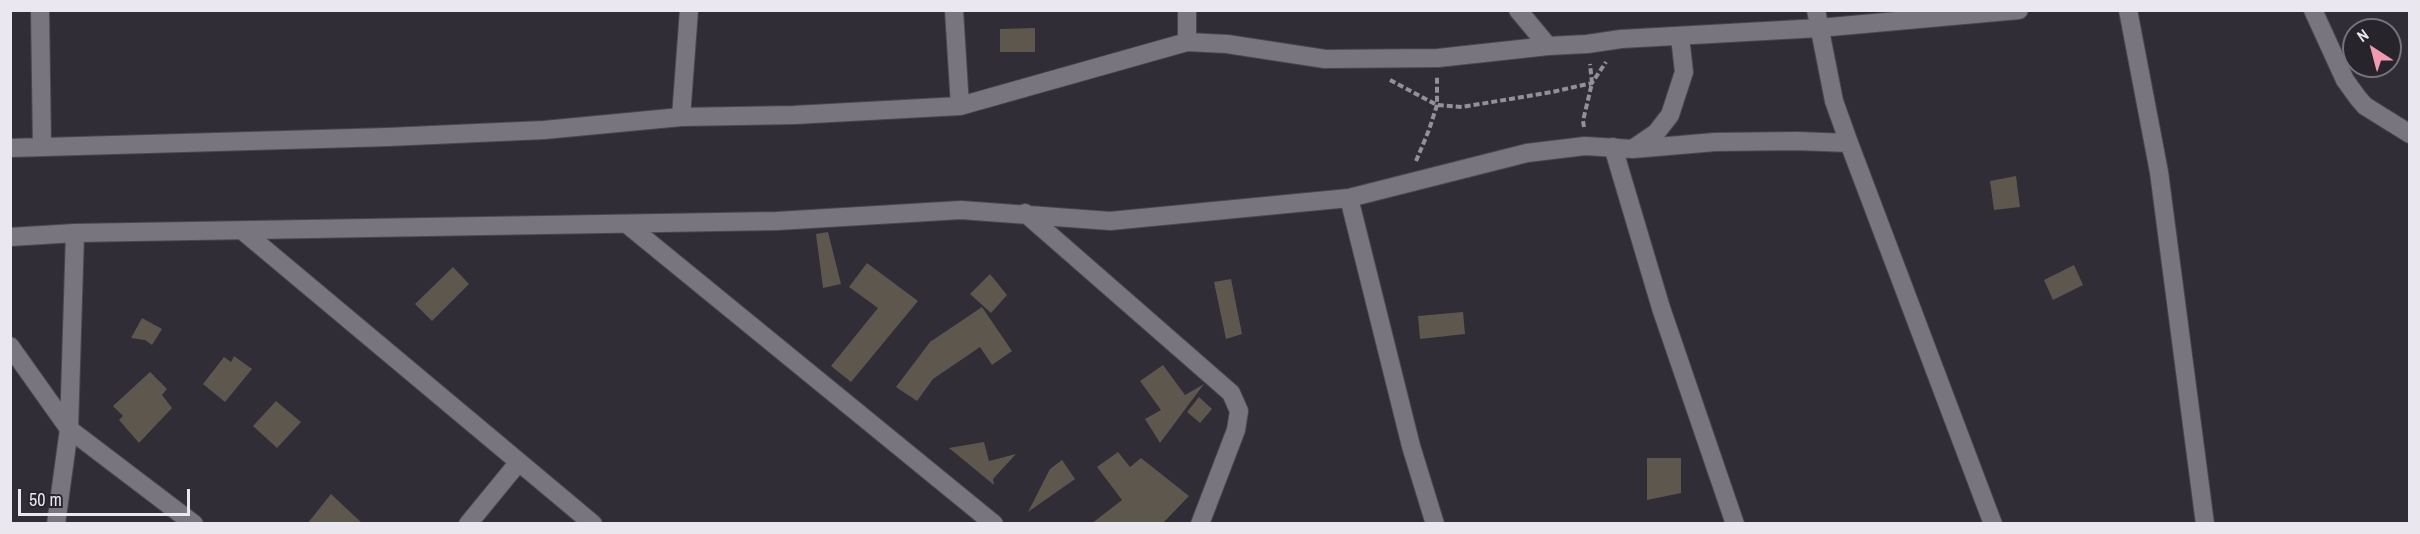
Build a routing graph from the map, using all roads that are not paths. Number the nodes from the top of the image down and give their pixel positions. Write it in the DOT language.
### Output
graph roads {
  1 [pos="40,10"];
  2 [pos="689,10"];
  3 [pos="954,10"];
  4 [pos="1187,10"];
  5 [pos="1518,10"];
  6 [pos="2019,10"];
  7 [pos="2128,10"];
  8 [pos="2313,10"];
  9 [pos="1817,19"];
  10 [pos="1680,37"];
  11 [pos="1187,42"];
  12 [pos="1548,46"];
  13 [pos="960,106"];
  14 [pos="681,117"];
  15 [pos="2409,134"];
  16 [pos="1849,143"];
  17 [pos="42,146"];
  18 [pos="1613,147"];
  19 [pos="10,148"];
  20 [pos="1633,149"];
  21 [pos="1349,198"];
  22 [pos="1025,213"];
  23 [pos="628,225"];
  24 [pos="243,231"];
  25 [pos="75,233"];
  26 [pos="10,237"];
  27 [pos="10,346"];
  28 [pos="69,429"];
  29 [pos="518,463"];
  30 [pos="57,524"];
  31 [pos="194,524"];
  32 [pos="468,524"];
  33 [pos="593,524"];
  34 [pos="994,524"];
  35 [pos="1200,524"];
  36 [pos="1435,524"];
  37 [pos="1735,524"];
  38 [pos="1993,524"];
  39 [pos="2205,524"];
  1 -- 17 [label="street"];
  2 -- 14 [label="street"];
  3 -- 13 [label="street"];
  4 -- 11 [label="street"];
  5 -- 12 [label="street"];
  6 -- 9 [label="street"];
  7 -- 39 [label="street"];
  8 -- 15 [label="street"];
  9 -- 10 [label="street"];
  9 -- 16 [label="street"];
  10 -- 12 [label="street"];
  10 -- 20 [label="street"];
  11 -- 12 [label="street"];
  11 -- 13 [label="street"];
  13 -- 14 [label="street"];
  14 -- 17 [label="street"];
  16 -- 20 [label="street"];
  16 -- 38 [label="street"];
  17 -- 19 [label="street"];
  18 -- 20 [label="street"];
  18 -- 21 [label="street"];
  18 -- 37 [label="street"];
  21 -- 22 [label="street"];
  21 -- 36 [label="street"];
  22 -- 23 [label="street"];
  22 -- 35 [label="street"];
  23 -- 24 [label="street"];
  23 -- 34 [label="street"];
  24 -- 25 [label="street"];
  24 -- 29 [label="street"];
  25 -- 26 [label="street"];
  25 -- 28 [label="street"];
  27 -- 28 [label="street"];
  28 -- 30 [label="street"];
  28 -- 31 [label="street"];
  29 -- 32 [label="street"];
  29 -- 33 [label="street"];
}
